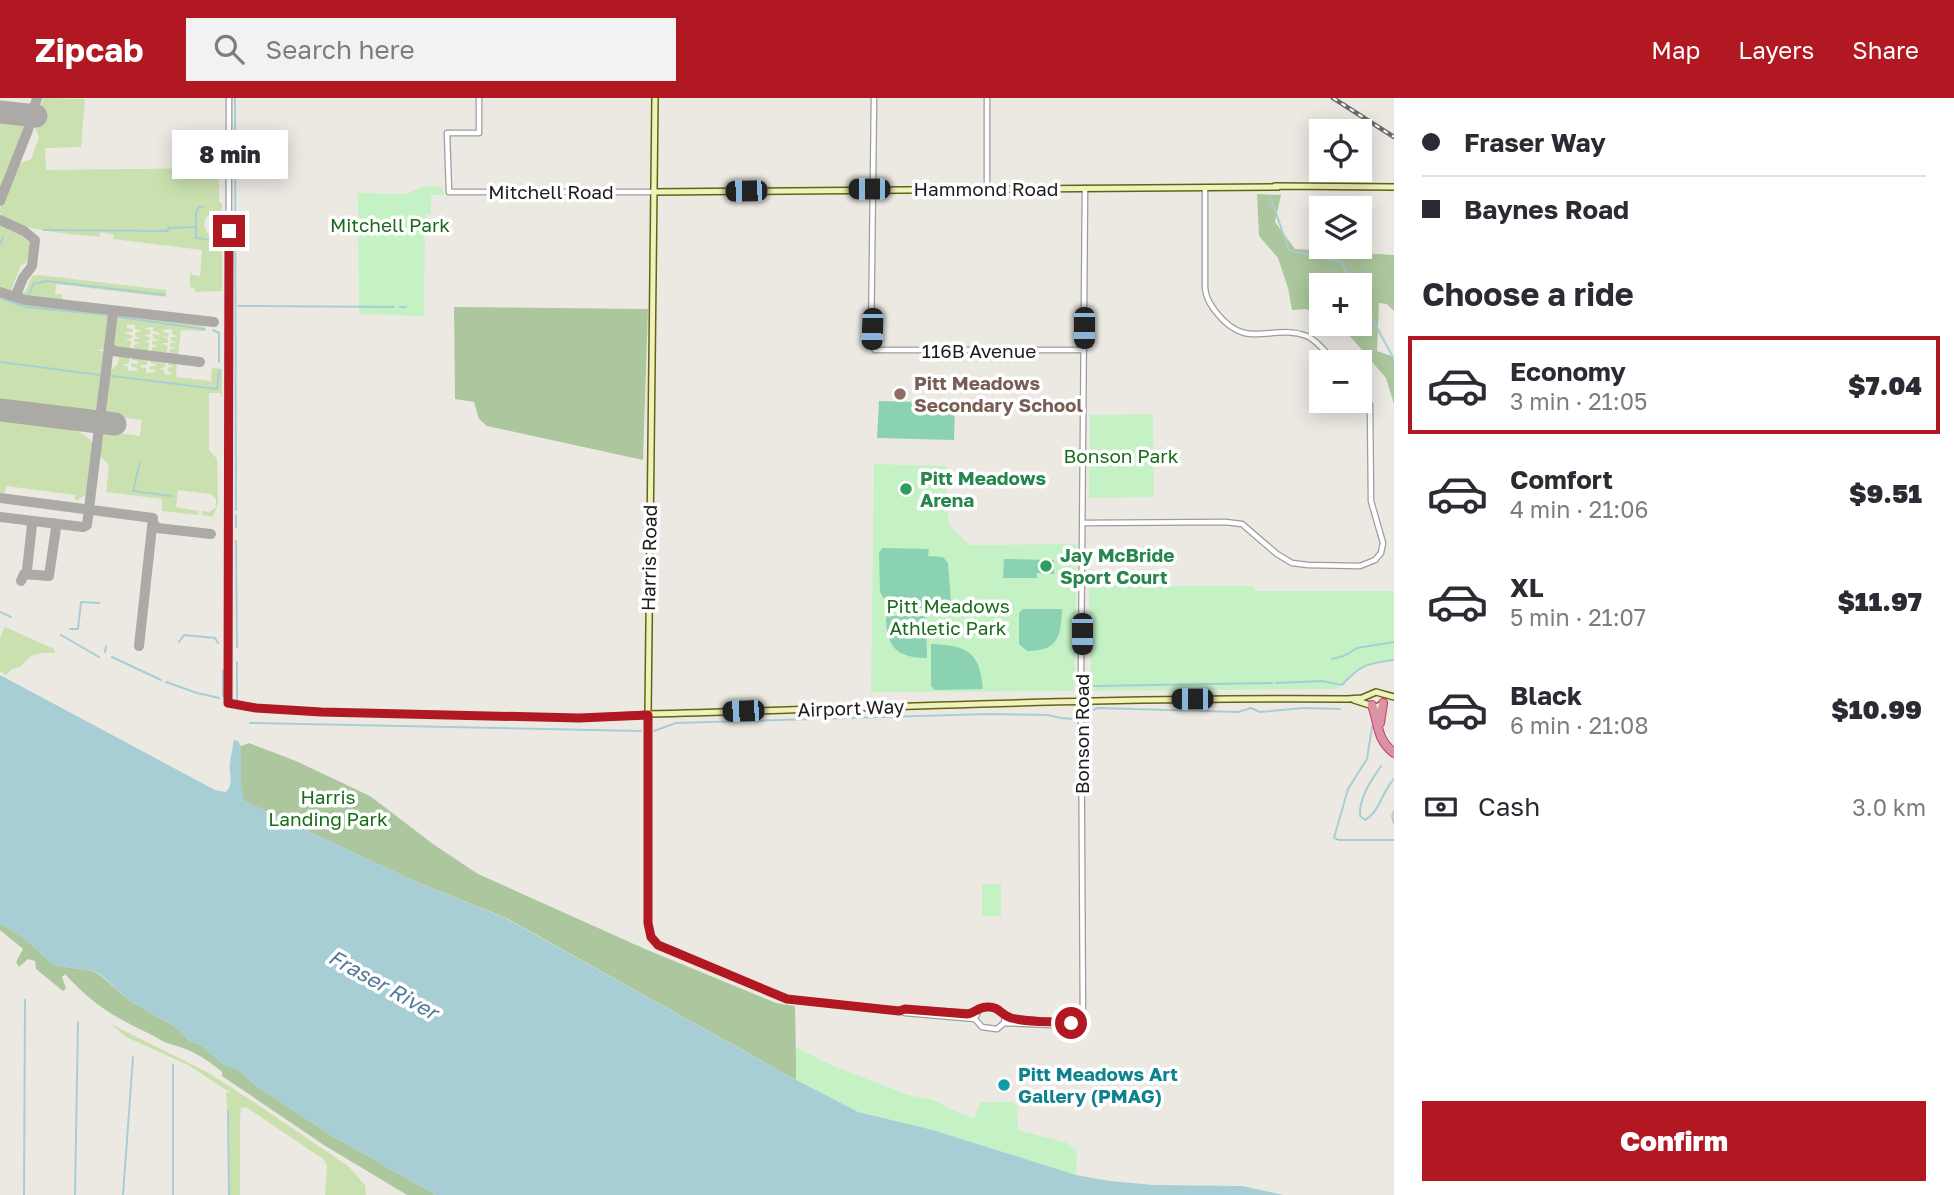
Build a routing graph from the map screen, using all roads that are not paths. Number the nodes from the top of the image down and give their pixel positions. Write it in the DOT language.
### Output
graph roads {
  1 [pos="229,98"];
  2 [pos="479,98"];
  3 [pos="653,98"];
  4 [pos="874,98"];
  5 [pos="987,98"];
  6 [pos="653,181"];
  7 [pos="1394,187"];
  8 [pos="1084,188"];
  9 [pos="1205,188"];
  10 [pos="874,189"];
  11 [pos="987,190"];
  12 [pos="653,192"];
  13 [pos="672,192"];
  14 [pos="1084,350"];
  15 [pos="1323,350"];
  16 [pos="1370,413"];
  17 [pos="1083,523"];
  18 [pos="1371,695"];
  19 [pos="1394,698"];
  20 [pos="1347,699"];
  21 [pos="1383,700"];
  22 [pos="1082,701"];
  23 [pos="1372,705"];
  24 [pos="648,715"];
  25 [pos="1394,745"];
  26 [pos="1394,754"];
  27 [pos="975,1016"];
  28 [pos="1005,1016"];
  29 [pos="1004,1023"];
  30 [pos="1076,1026"];
  1 -- 24 [label="street, Airport Way"];
  2 -- 12 [label="street, Mitchell Road"];
  3 -- 6 [label="main road, Harris Road"];
  4 -- 10 [label="street"];
  5 -- 11 [label="street"];
  6 -- 12 [label="main road, Harris Road"];
  6 -- 13 [label="main road"];
  7 -- 9 [label="main road, Hammond Road"];
  8 -- 9 [label="main road, Hammond Road"];
  8 -- 11 [label="main road, Hammond Road"];
  8 -- 14 [label="street, Bonson Road"];
  9 -- 15 [label="street"];
  10 -- 11 [label="main road, Hammond Road"];
  10 -- 13 [label="main road, Hammond Road"];
  10 -- 14 [label="street, 116B Avenue"];
  12 -- 13 [label="main road, Hammond Road"];
  12 -- 24 [label="main road, Harris Road"];
  14 -- 17 [label="street, Bonson Road"];
  16 -- 17 [label="street"];
  17 -- 22 [label="street, Bonson Road"];
  18 -- 20 [label="main road, Airport Way"];
  18 -- 21 [label="main road"];
  18 -- 23 [label="main road"];
  19 -- 21 [label="main road"];
  20 -- 22 [label="main road, Airport Way"];
  20 -- 23 [label="main road, Airport Way"];
  21 -- 23 [label="main road"];
  21 -- 25 [label="highway"];
  22 -- 24 [label="main road, Airport Way"];
  22 -- 30 [label="street, Bonson Road"];
  23 -- 26 [label="highway"];
  24 -- 27 [label="street, Harris Road"];
  27 -- 28 [label="street"];
  27 -- 29 [label="street"];
  28 -- 29 [label="street"];
  28 -- 30 [label="street"];
  29 -- 30 [label="street"];
}
